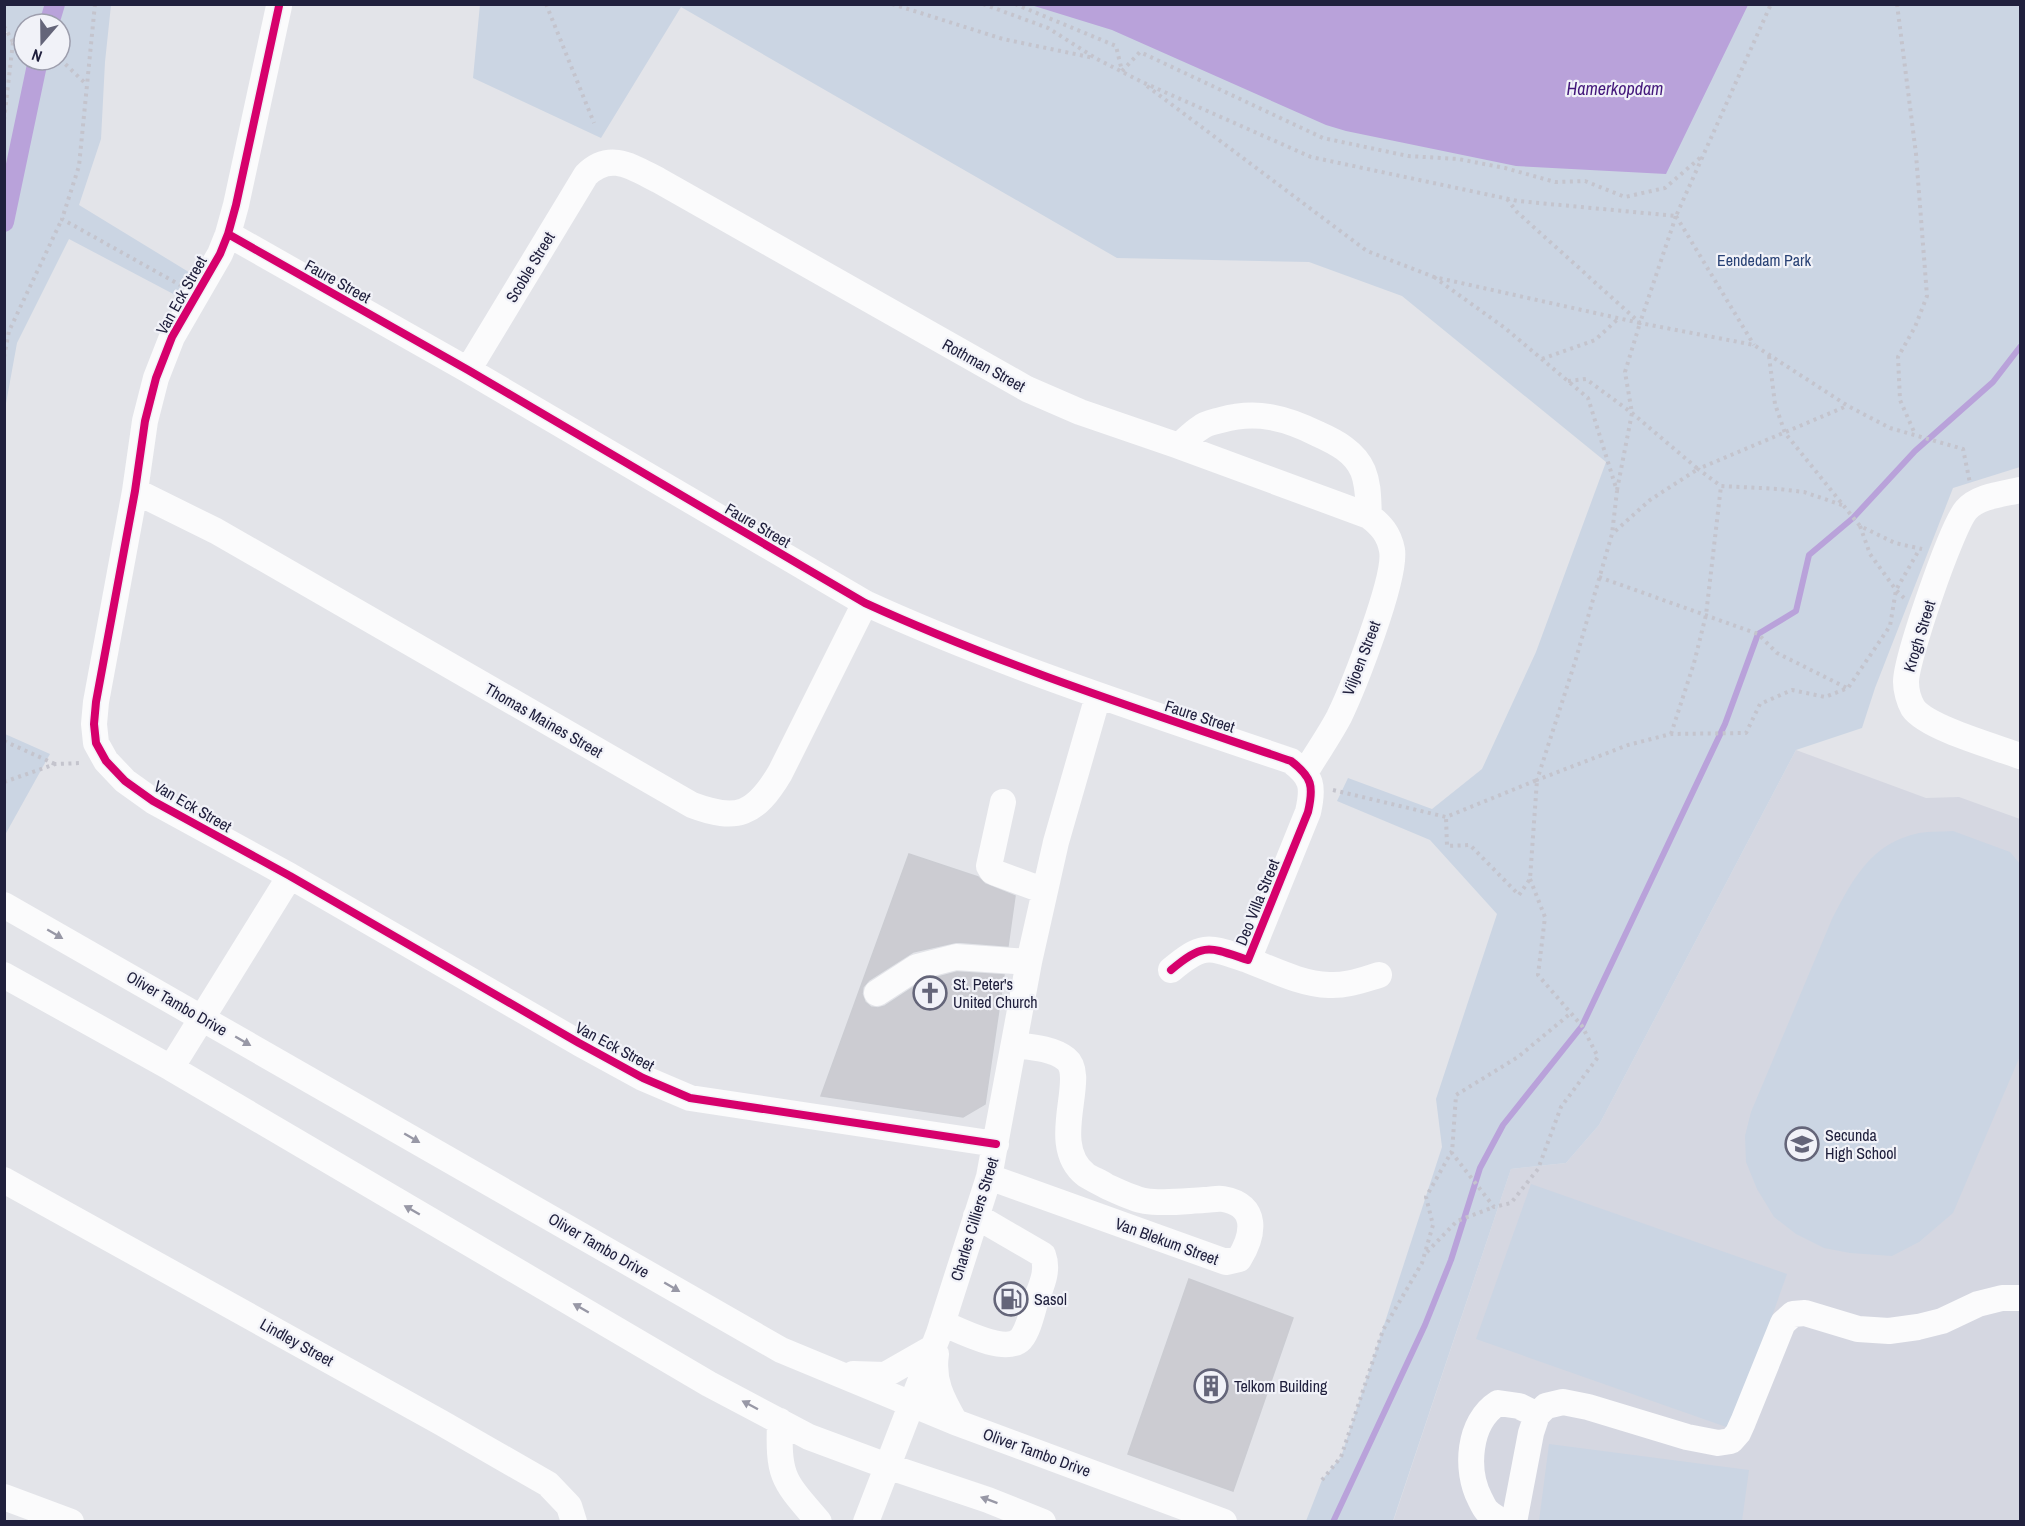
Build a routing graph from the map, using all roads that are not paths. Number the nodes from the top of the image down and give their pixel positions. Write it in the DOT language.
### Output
graph roads {
  1 [pos="279,6"];
  2 [pos="595,166"];
  3 [pos="228,234"];
  4 [pos="468,370"];
  5 [pos="1179,446"];
  6 [pos="2020,490"];
  7 [pos="135,491"];
  8 [pos="1369,516"];
  9 [pos="1388,536"];
  10 [pos="865,603"];
  11 [pos="1098,696"];
  12 [pos="2020,756"];
  13 [pos="1308,780"];
  14 [pos="1003,802"];
  15 [pos="290,876"];
  16 [pos="1045,891"];
  17 [pos="4,905"];
  18 [pos="1248,960"];
  19 [pos="1029,962"];
  20 [pos="1171,970"];
  21 [pos="4,975"];
  22 [pos="1379,975"];
  23 [pos="877,993"];
  24 [pos="201,1017"];
  25 [pos="1014,1045"];
  26 [pos="171,1068"];
  27 [pos="996,1144"];
  28 [pos="989,1177"];
  29 [pos="4,1180"];
  30 [pos="976,1216"];
  31 [pos="2020,1298"];
  32 [pos="938,1335"];
  33 [pos="823,1367"];
  34 [pos="912,1402"];
  35 [pos="1537,1415"];
  36 [pos="780,1421"];
  37 [pos="955,1422"];
  38 [pos="887,1466"];
  39 [pos="4,1497"];
  40 [pos="71,1521"];
  41 [pos="574,1521"];
  42 [pos="819,1521"];
  43 [pos="866,1521"];
  44 [pos="1043,1521"];
  45 [pos="1224,1521"];
  46 [pos="1502,1521"];
  47 [pos="1514,1521"];
  1 -- 3 [label="street, Van Eck Street"];
  2 -- 4 [label="street, Scoble Street"];
  2 -- 5 [label="street, Rothman Street"];
  3 -- 4 [label="street, Faure Street"];
  3 -- 7 [label="street, Van Eck Street"];
  4 -- 10 [label="street, Faure Street"];
  5 -- 8 [label="street, Rothman Street"];
  5 -- 8 [label="street"];
  6 -- 12 [label="street, Krogh Street"];
  7 -- 10 [label="street, Thomas Maines Street"];
  7 -- 15 [label="street, Van Eck Street"];
  8 -- 9 [label="street, Rothman Street"];
  9 -- 13 [label="street, Viljoen Street"];
  10 -- 11 [label="street, Faure Street"];
  11 -- 13 [label="street, Faure Street"];
  11 -- 16 [label="street, Charles Cilliers Street"];
  13 -- 18 [label="street, Deo Villa Street"];
  14 -- 16 [label="street"];
  15 -- 24 [label="street"];
  15 -- 27 [label="street, Van Eck Street"];
  16 -- 19 [label="street, Charles Cilliers Street"];
  17 -- 24 [label="street, Oliver Tambo Drive, one-way"];
  18 -- 20 [label="street, Deo Villa Street"];
  18 -- 22 [label="street, Deo Villa Street"];
  19 -- 23 [label="street"];
  19 -- 25 [label="street, Charles Cilliers Street"];
  21 -- 26 [label="street"];
  24 -- 26 [label="street"];
  24 -- 33 [label="street, Oliver Tambo Drive, one-way"];
  25 -- 27 [label="street, Charles Cilliers Street"];
  25 -- 28 [label="street, Van Blekum Street"];
  36 -- 26 [label="street, one-way"];
  27 -- 28 [label="street, Charles Cilliers Street"];
  28 -- 30 [label="street, Charles Cilliers Street"];
  29 -- 41 [label="street, Lindley Street"];
  30 -- 32 [label="street, Charles Cilliers Street"];
  30 -- 32 [label="street"];
  31 -- 35 [label="street"];
  32 -- 33 [label="street"];
  32 -- 34 [label="street, Charles Cilliers Street"];
  32 -- 37 [label="street"];
  33 -- 34 [label="street, Oliver Tambo Drive"];
  34 -- 37 [label="street, Oliver Tambo Drive"];
  34 -- 38 [label="street, Charles Cilliers Street"];
  35 -- 46 [label="street"];
  35 -- 47 [label="street"];
  36 -- 38 [label="street"];
  36 -- 42 [label="street"];
  37 -- 45 [label="street, Oliver Tambo Drive"];
  38 -- 43 [label="street, Charles Cilliers Street"];
  44 -- 38 [label="street, one-way"];
  39 -- 40 [label="street"];
}
